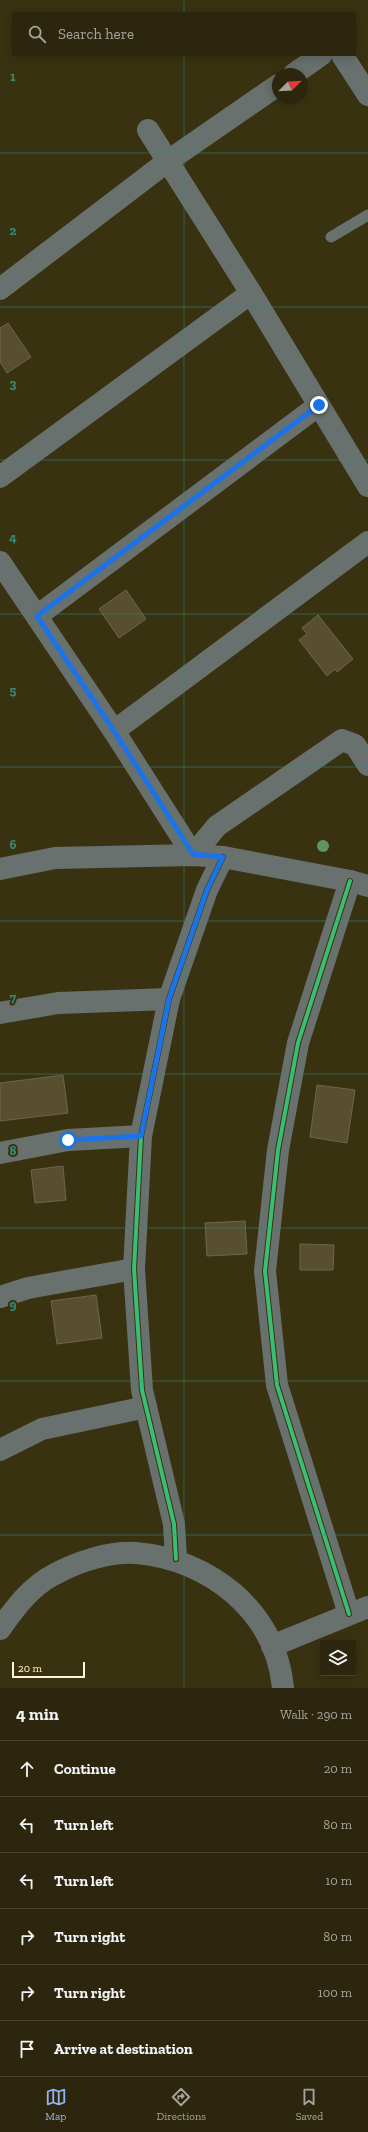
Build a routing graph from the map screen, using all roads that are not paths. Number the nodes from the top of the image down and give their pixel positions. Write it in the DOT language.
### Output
graph roads {
  1 [pos="320,56"];
  2 [pos="343,56"];
  3 [pos="303,68"];
  4 [pos="272,89"];
  5 [pos="368,95"];
  6 [pos="148,130"];
  7 [pos="168,161"];
  8 [pos="368,214"];
  9 [pos="331,237"];
  10 [pos="0,290"];
  11 [pos="251,293"];
  12 [pos="319,405"];
  13 [pos="0,477"];
  14 [pos="368,486"];
  15 [pos="368,542"];
  16 [pos="0,562"];
  17 [pos="37,616"];
  18 [pos="114,731"];
  19 [pos="368,765"];
  20 [pos="193,854"];
  21 [pos="223,857"];
  22 [pos="0,869"];
  23 [pos="359,884"];
  24 [pos="169,999"];
  25 [pos="0,1013"];
  26 [pos="141,1136"];
  27 [pos="0,1153"];
  28 [pos="134,1269"];
  29 [pos="0,1297"];
  30 [pos="146,1407"];
  31 [pos="0,1450"];
  32 [pos="176,1560"];
  33 [pos="359,1611"];
  34 [pos="0,1629"];
  35 [pos="272,1646"];
  36 [pos="283,1688"];
  1 -- 3 [label="street"];
  2 -- 5 [label="street"];
  4 -- 7 [label="street"];
  6 -- 7 [label="street"];
  7 -- 10 [label="street"];
  7 -- 11 [label="street"];
  8 -- 9 [label="lane"];
  11 -- 12 [label="street"];
  11 -- 13 [label="street"];
  12 -- 14 [label="street"];
  12 -- 17 [label="street"];
  15 -- 18 [label="street"];
  16 -- 17 [label="street"];
  17 -- 18 [label="street"];
  18 -- 20 [label="street"];
  19 -- 20 [label="street"];
  20 -- 21 [label="street"];
  20 -- 22 [label="street"];
  21 -- 23 [label="street"];
  21 -- 24 [label="street"];
  23 -- 33 [label="street"];
  24 -- 25 [label="street"];
  24 -- 26 [label="street"];
  26 -- 27 [label="street"];
  26 -- 28 [label="street"];
  28 -- 29 [label="street"];
  28 -- 30 [label="street"];
  30 -- 31 [label="street"];
  30 -- 32 [label="street"];
  32 -- 34 [label="street"];
  32 -- 35 [label="street"];
  33 -- 35 [label="street"];
  35 -- 36 [label="street"];
}
